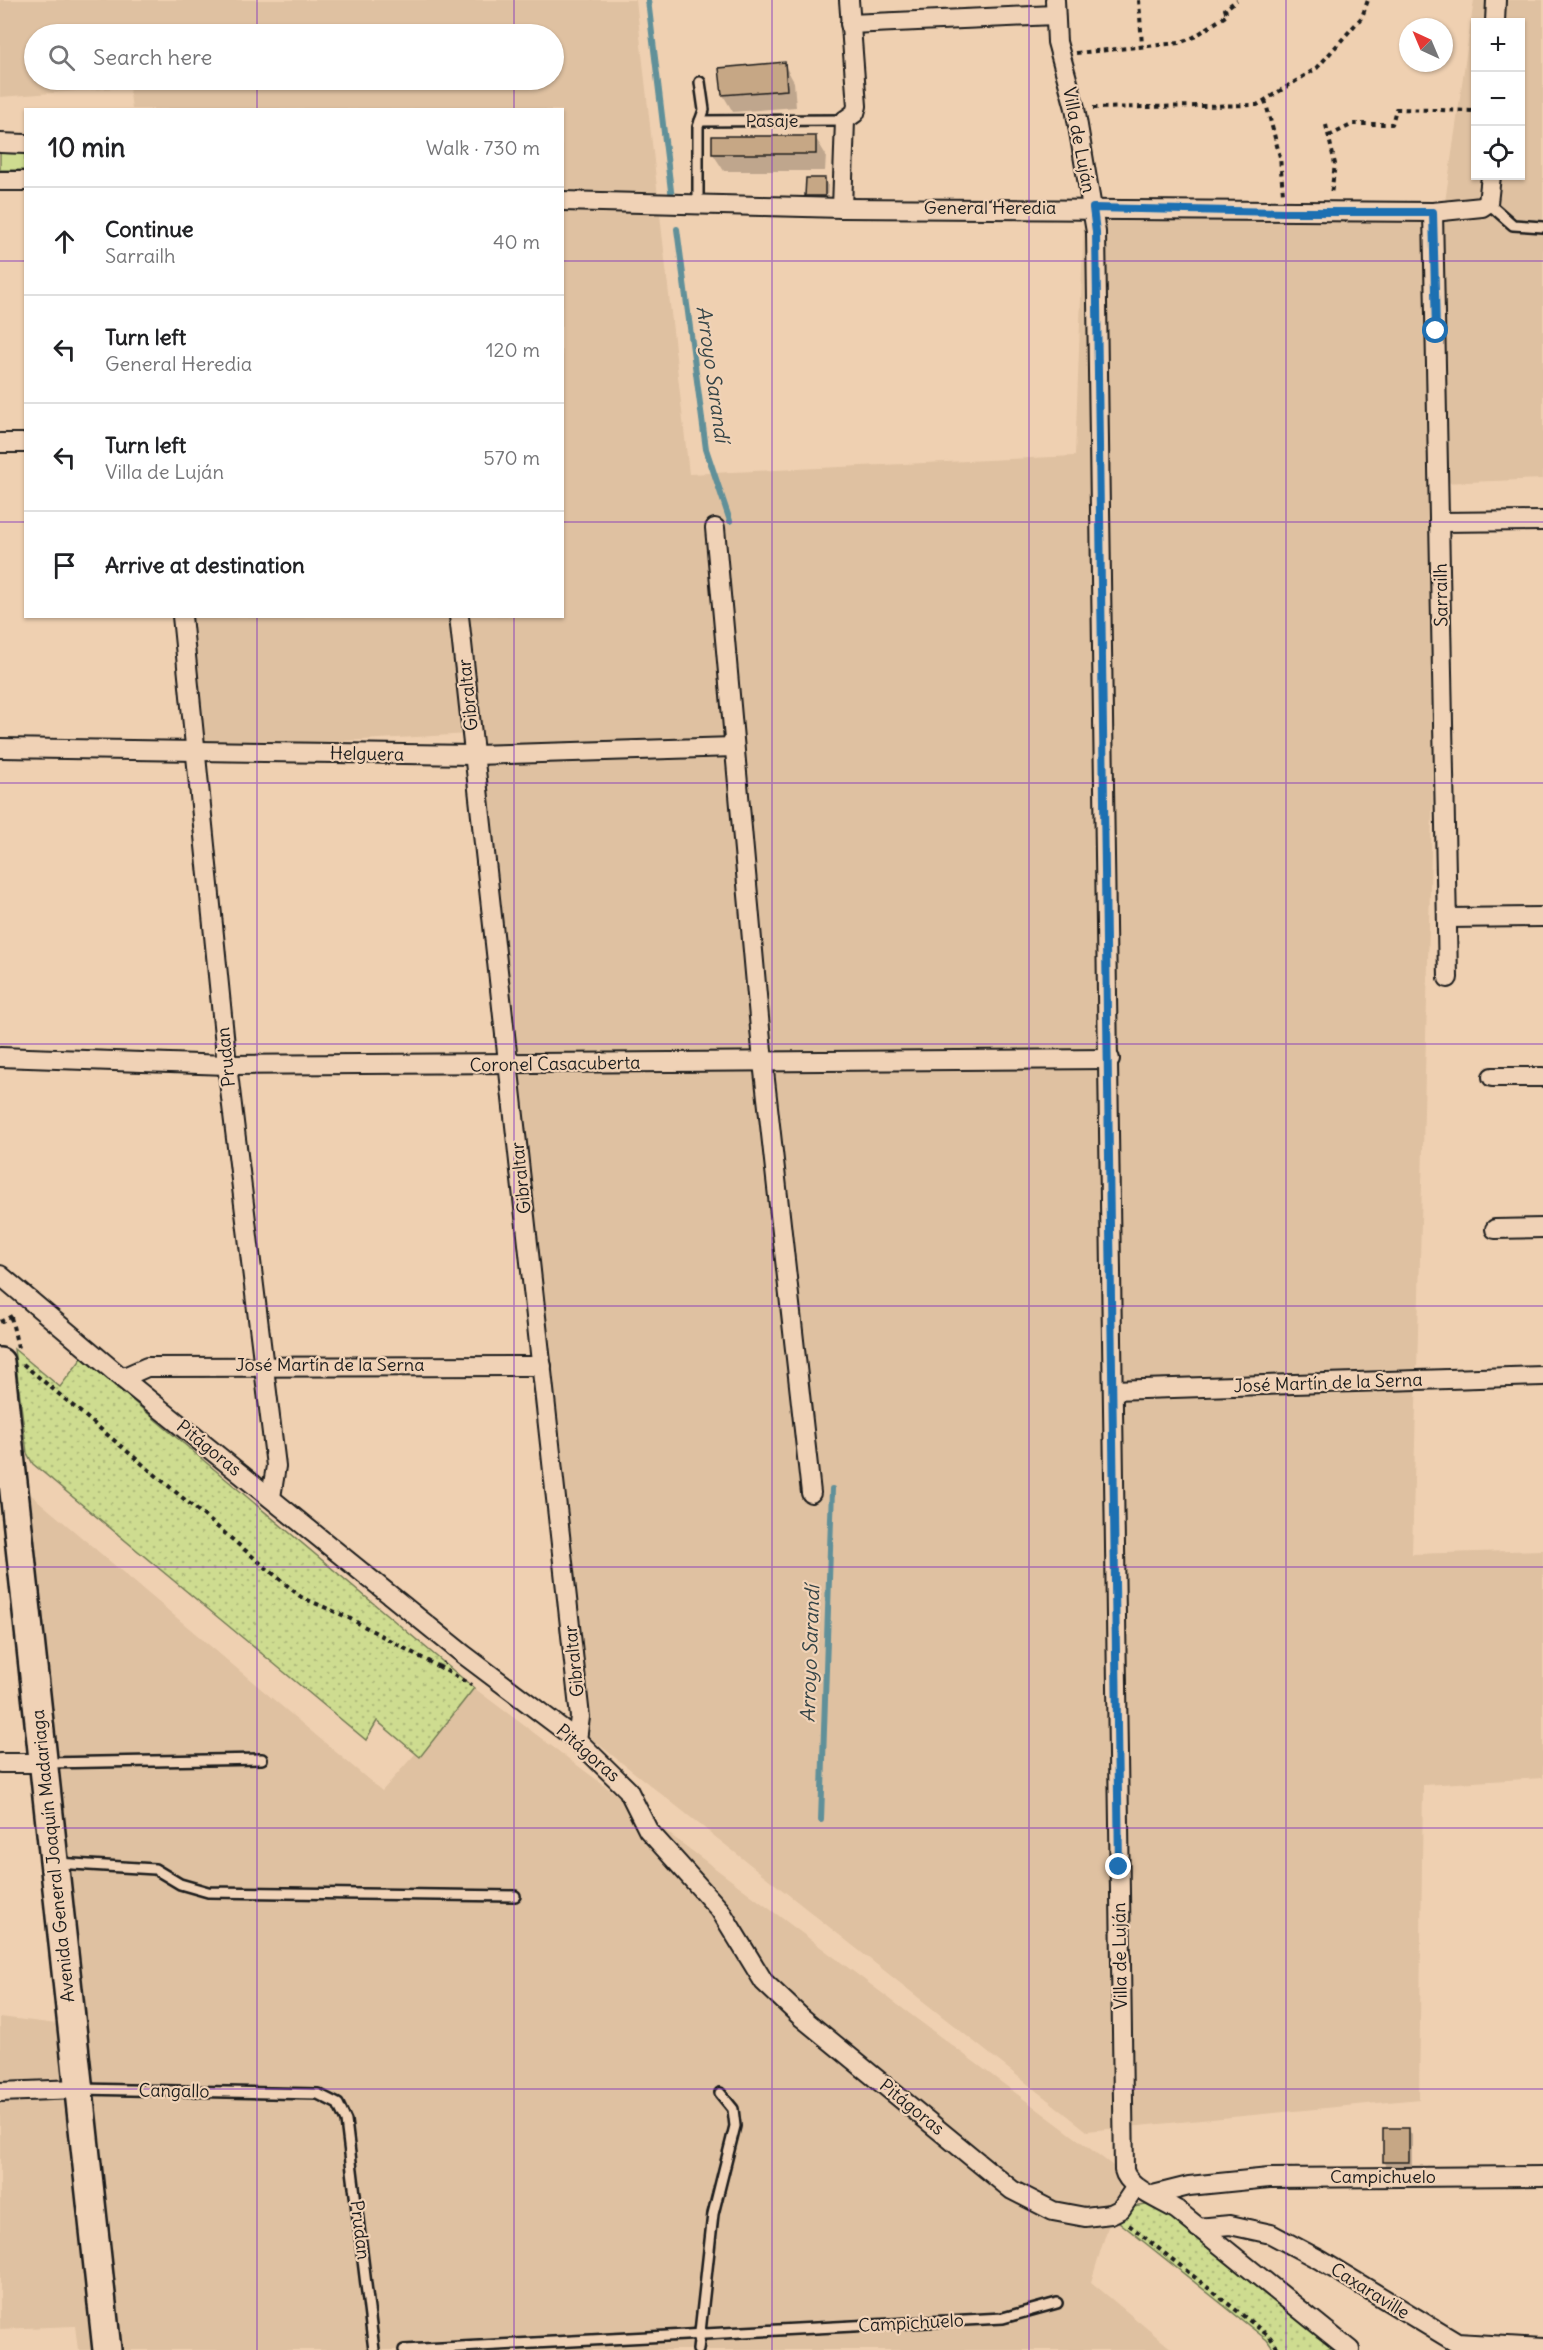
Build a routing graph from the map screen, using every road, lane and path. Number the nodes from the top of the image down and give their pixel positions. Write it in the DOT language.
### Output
graph roads {
  1 [pos="849,0"];
  2 [pos="1139,0"];
  3 [pos="1237,0"];
  4 [pos="1368,0"];
  5 [pos="1496,0"];
  6 [pos="1055,7"];
  7 [pos="1495,18"];
  8 [pos="850,24"];
  9 [pos="1142,46"];
  10 [pos="1060,55"];
  11 [pos="700,82"];
  12 [pos="1265,100"];
  13 [pos="1074,108"];
  14 [pos="1471,111"];
  15 [pos="845,120"];
  16 [pos="700,121"];
  17 [pos="1326,125"];
  18 [pos="1329,136"];
  19 [pos="0,143"];
  20 [pos="24,144"];
  21 [pos="1491,180"];
  22 [pos="0,181"];
  23 [pos="24,181"];
  24 [pos="564,201"];
  25 [pos="1488,203"];
  26 [pos="698,204"];
  27 [pos="842,208"];
  28 [pos="1093,208"];
  29 [pos="1329,211"];
  30 [pos="1284,212"];
  31 [pos="1433,212"];
  32 [pos="1543,227"];
  33 [pos="0,443"];
  34 [pos="24,443"];
  35 [pos="1543,521"];
  36 [pos="1439,522"];
  37 [pos="715,528"];
  38 [pos="182,618"];
  39 [pos="459,618"];
  40 [pos="734,747"];
  41 [pos="0,748"];
  42 [pos="196,751"];
  43 [pos="474,755"];
  44 [pos="1543,917"];
  45 [pos="1447,918"];
  46 [pos="1448,978"];
  47 [pos="0,1057"];
  48 [pos="1110,1059"];
  49 [pos="763,1062"];
  50 [pos="227,1065"];
  51 [pos="509,1065"];
  52 [pos="1491,1077"];
  53 [pos="1543,1077"];
  54 [pos="1543,1228"];
  55 [pos="1495,1230"];
  56 [pos="0,1275"];
  57 [pos="11,1317"];
  58 [pos="8,1364"];
  59 [pos="262,1365"];
  60 [pos="542,1366"];
  61 [pos="1543,1376"];
  62 [pos="122,1378"];
  63 [pos="1113,1390"];
  64 [pos="3,1425"];
  65 [pos="811,1493"];
  66 [pos="271,1497"];
  67 [pos="464,1654"];
  68 [pos="437,1666"];
  69 [pos="474,1687"];
  70 [pos="577,1740"];
  71 [pos="261,1759"];
  72 [pos="0,1762"];
  73 [pos="43,1763"];
  74 [pos="54,1863"];
  75 [pos="515,1896"];
  76 [pos="78,2089"];
  77 [pos="0,2092"];
  78 [pos="720,2093"];
  79 [pos="343,2111"];
  80 [pos="1543,2176"];
  81 [pos="1135,2188"];
  82 [pos="1153,2195"];
  83 [pos="1198,2228"];
  84 [pos="1057,2303"];
  85 [pos="698,2334"];
  86 [pos="1469,2348"];
  87 [pos="1543,2348"];
  88 [pos="107,2350"];
  89 [pos="374,2350"];
  90 [pos="404,2350"];
  91 [pos="698,2350"];
  92 [pos="1350,2350"];
  1 -- 8 [label="street"];
  2 -- 9 [label="path"];
  3 -- 9 [label="path"];
  4 -- 12 [label="path"];
  5 -- 7 [label="street"];
  6 -- 8 [label="street"];
  6 -- 10 [label="street, Villa de Luján"];
  8 -- 15 [label="street"];
  9 -- 10 [label="path"];
  10 -- 13 [label="street, Villa de Luján"];
  11 -- 16 [label="lane"];
  12 -- 13 [label="path"];
  12 -- 30 [label="path"];
  13 -- 28 [label="street, Villa de Luján"];
  14 -- 18 [label="path"];
  15 -- 16 [label="lane, Pasaje"];
  15 -- 27 [label="street"];
  16 -- 26 [label="lane"];
  17 -- 18 [label="path"];
  18 -- 29 [label="path"];
  19 -- 20 [label="street"];
  21 -- 25 [label="street"];
  22 -- 23 [label="street"];
  24 -- 26 [label="street, General Heredia"];
  25 -- 31 [label="street, General Heredia"];
  25 -- 32 [label="lane"];
  26 -- 27 [label="street, General Heredia"];
  27 -- 28 [label="street, General Heredia"];
  28 -- 30 [label="street, General Heredia"];
  28 -- 48 [label="street, Villa de Luján"];
  29 -- 30 [label="street, General Heredia"];
  29 -- 31 [label="street, General Heredia"];
  31 -- 36 [label="street, Sarrailh"];
  33 -- 34 [label="street"];
  35 -- 36 [label="street"];
  36 -- 45 [label="street, Sarrailh"];
  37 -- 40 [label="street"];
  38 -- 42 [label="street, Prudan"];
  39 -- 43 [label="street, Gibraltar"];
  40 -- 43 [label="street, Helguera"];
  40 -- 49 [label="street"];
  41 -- 42 [label="street, Helguera"];
  42 -- 43 [label="street, Helguera"];
  42 -- 50 [label="street, Prudan"];
  43 -- 51 [label="street, Gibraltar"];
  44 -- 45 [label="street"];
  45 -- 46 [label="street, Sarrailh"];
  47 -- 50 [label="street, Coronel Casacuberta"];
  48 -- 49 [label="street, Coronel Casacuberta"];
  48 -- 63 [label="street, Villa de Luján"];
  49 -- 51 [label="street, Coronel Casacuberta"];
  49 -- 65 [label="street"];
  50 -- 51 [label="street, Coronel Casacuberta"];
  50 -- 59 [label="street, Prudan"];
  51 -- 60 [label="street, Gibraltar"];
  52 -- 53 [label="street"];
  54 -- 55 [label="street"];
  56 -- 62 [label="street, Pitágoras"];
  57 -- 58 [label="path"];
  58 -- 64 [label="main road, Avenida General Joaquín Madariaga"];
  58 -- 68 [label="path"];
  59 -- 60 [label="street, José Martín de la Serna"];
  59 -- 62 [label="street, José Martín de la Serna"];
  59 -- 66 [label="street, Prudan"];
  60 -- 70 [label="street, Gibraltar"];
  61 -- 63 [label="street, José Martín de la Serna"];
  62 -- 66 [label="street, Pitágoras"];
  63 -- 81 [label="street, Villa de Luján"];
  64 -- 73 [label="main road, Avenida General Joaquín Madariaga"];
  66 -- 67 [label="street, Pitágoras"];
  67 -- 68 [label="path"];
  67 -- 70 [label="street, Pitágoras"];
  68 -- 69 [label="path"];
  70 -- 81 [label="street, Pitágoras"];
  71 -- 73 [label="lane"];
  72 -- 73 [label="street"];
  73 -- 74 [label="main road, Avenida General Joaquín Madariaga"];
  74 -- 75 [label="lane"];
  74 -- 76 [label="main road, Avenida General Joaquín Madariaga"];
  76 -- 77 [label="street, Cangallo"];
  76 -- 79 [label="lane, Cangallo"];
  76 -- 88 [label="main road, Avenida General Joaquín Madariaga"];
  78 -- 85 [label="lane"];
  79 -- 89 [label="lane, Prudan"];
  80 -- 82 [label="street, Campichuelo"];
  81 -- 82 [label="street"];
  82 -- 83 [label="street"];
  83 -- 86 [label="street, Caxaraville"];
  83 -- 92 [label="street"];
  84 -- 85 [label="lane, Campichuelo"];
  85 -- 90 [label="lane, Campichuelo"];
  85 -- 91 [label="lane"];
  86 -- 87 [label="street, Caxaraville"];
}
